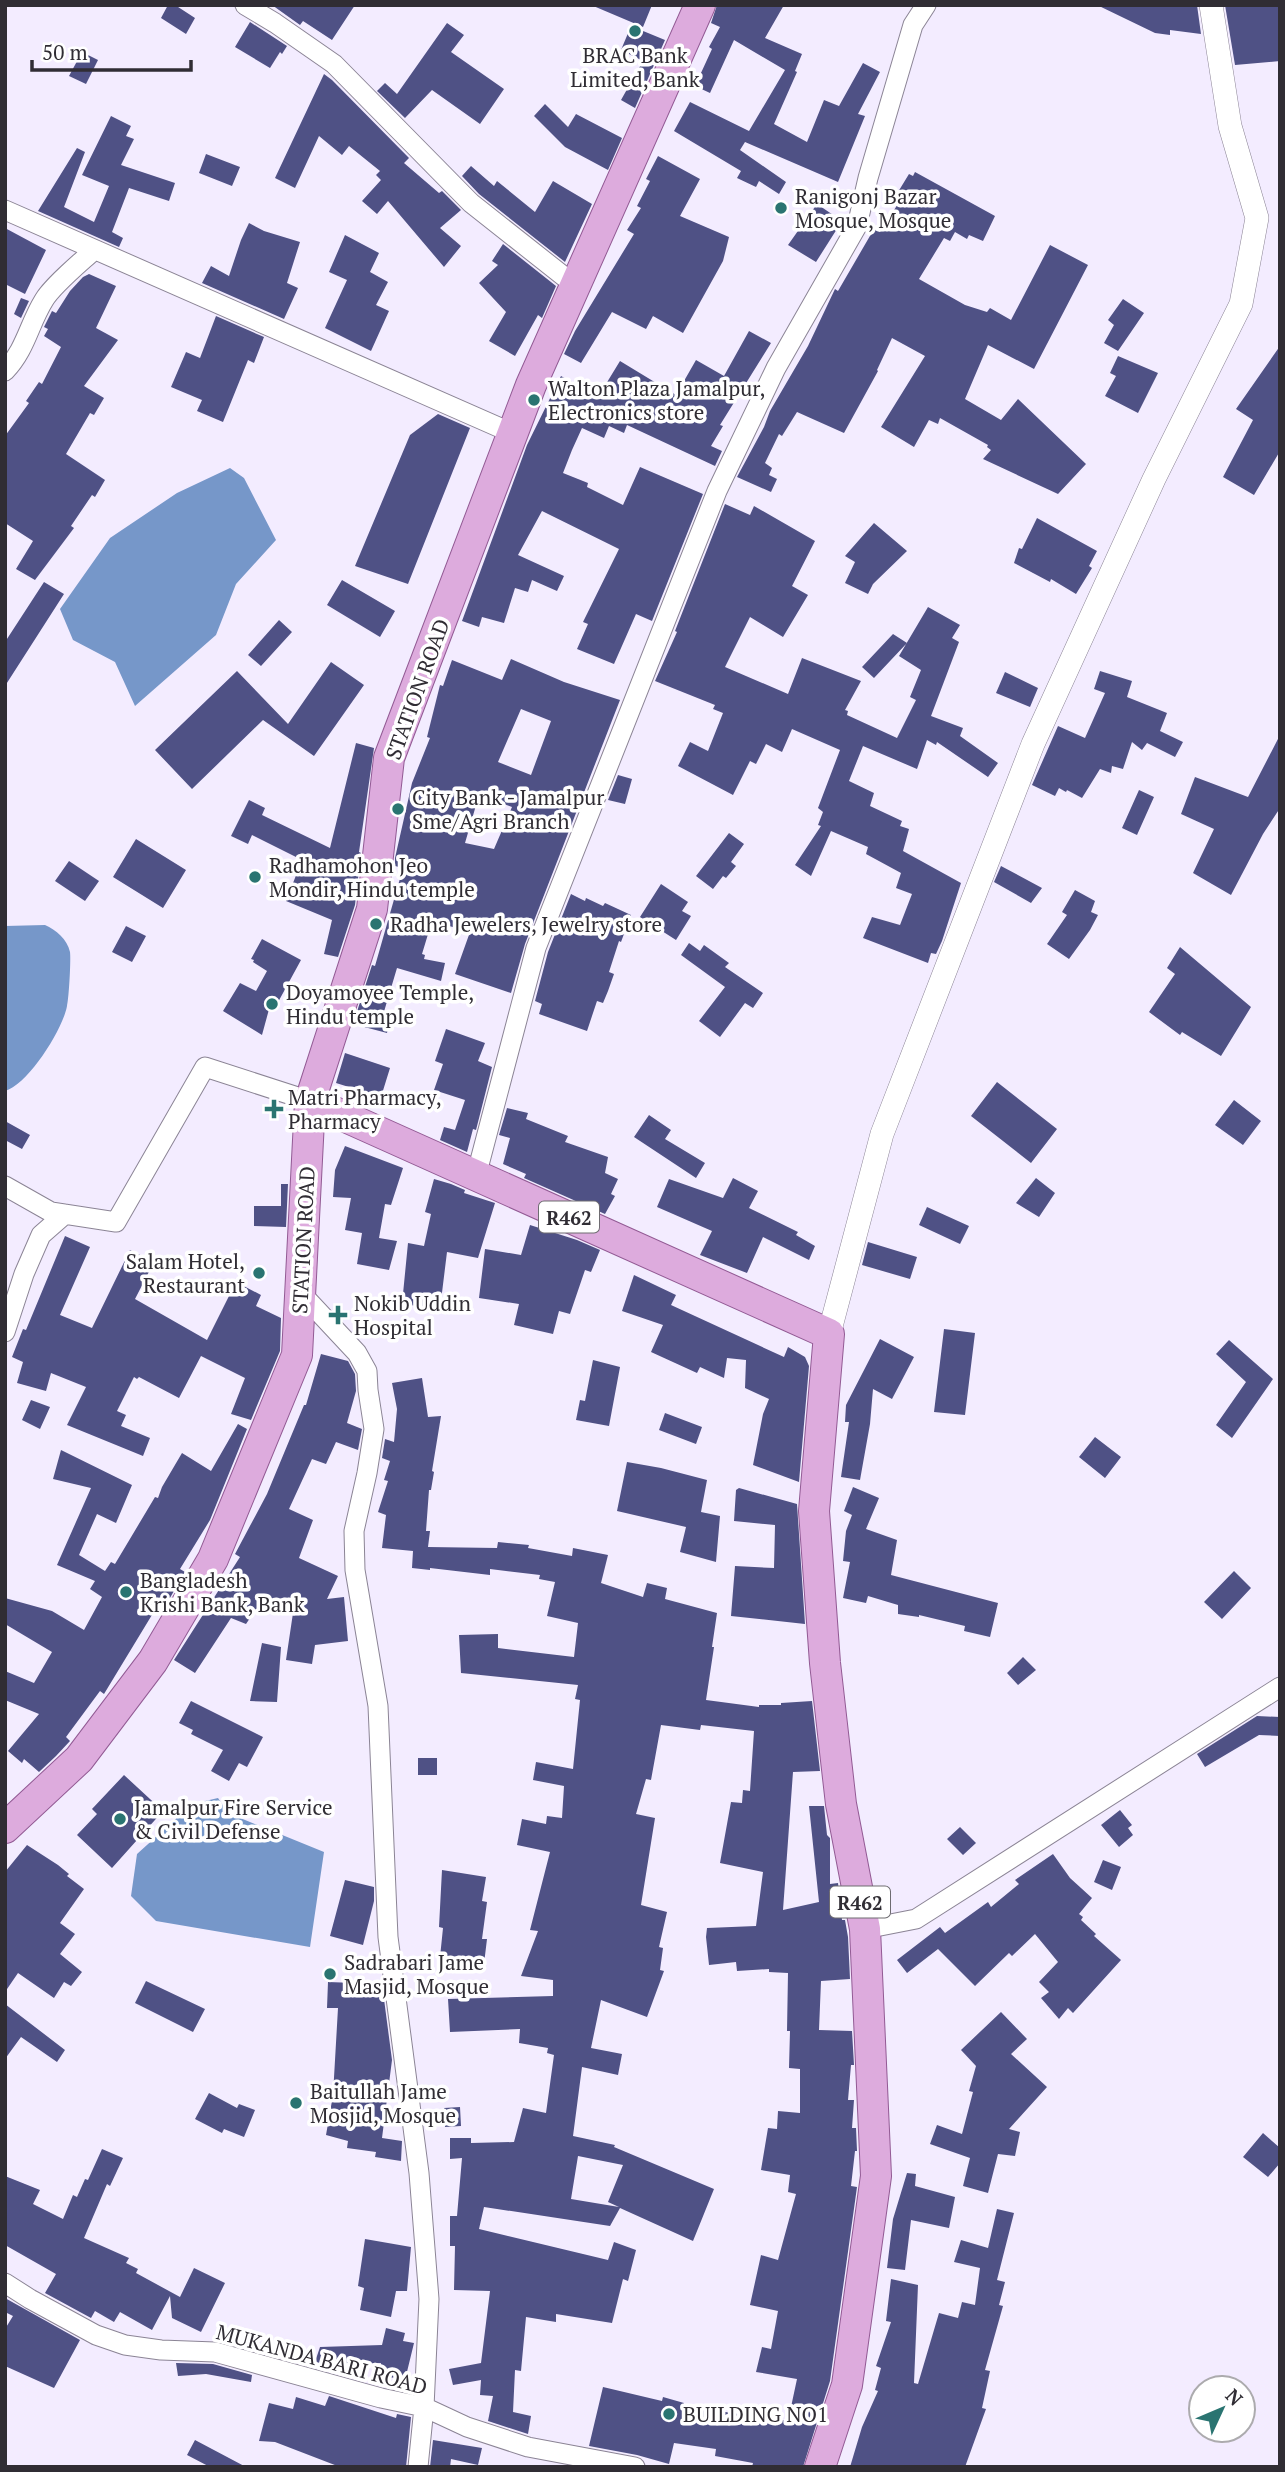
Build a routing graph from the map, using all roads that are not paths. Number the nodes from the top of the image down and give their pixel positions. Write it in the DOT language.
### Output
graph roads {
  1 [pos="245,5"];
  2 [pos="700,5"];
  3 [pos="926,5"];
  4 [pos="1211,5"];
  5 [pos="5,209"];
  6 [pos="94,250"];
  7 [pos="576,286"];
  8 [pos="5,371"];
  9 [pos="512,433"];
  10 [pos="310,1101"];
  11 [pos="476,1175"];
  12 [pos="5,1186"];
  13 [pos="65,1214"];
  14 [pos="300,1292"];
  15 [pos="5,1332"];
  16 [pos="829,1334"];
  17 [pos="1279,1689"];
  18 [pos="5,1828"];
  19 [pos="865,1929"];
  20 [pos="5,2283"];
  21 [pos="424,2407"];
  22 [pos="418,2467"];
  23 [pos="635,2467"];
  24 [pos="820,2467"];
  1 -- 7 [label="street"];
  2 -- 7 [label="main road, STATION ROAD"];
  3 -- 11 [label="street"];
  4 -- 16 [label="street"];
  5 -- 6 [label="street"];
  6 -- 8 [label="street"];
  6 -- 9 [label="street"];
  7 -- 9 [label="main road, STATION ROAD"];
  9 -- 10 [label="main road, STATION ROAD"];
  10 -- 11 [label="main road, R462"];
  10 -- 13 [label="street"];
  10 -- 14 [label="main road, STATION ROAD"];
  11 -- 16 [label="main road, R462"];
  12 -- 13 [label="street"];
  13 -- 15 [label="street"];
  14 -- 18 [label="main road, STATION ROAD"];
  14 -- 21 [label="street"];
  16 -- 19 [label="main road, R462"];
  17 -- 19 [label="street"];
  19 -- 24 [label="main road, R462"];
  20 -- 21 [label="street, MUKANDA BARI ROAD"];
  21 -- 22 [label="street"];
  21 -- 23 [label="street, MUKANDA BARI ROAD"];
}
